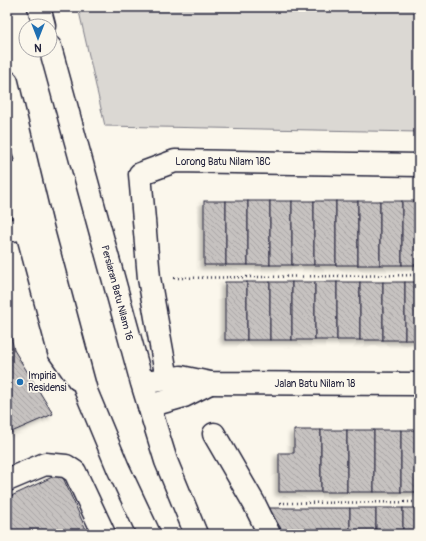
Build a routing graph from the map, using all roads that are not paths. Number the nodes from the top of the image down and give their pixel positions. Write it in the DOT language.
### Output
graph roads {
  1 [pos="39,7"];
  2 [pos="42,18"];
  3 [pos="53,58"];
  4 [pos="7,82"];
  5 [pos="7,142"];
  6 [pos="419,165"];
  7 [pos="16,229"];
  8 [pos="167,379"];
  9 [pos="142,383"];
  10 [pos="210,383"];
  11 [pos="419,384"];
  12 [pos="86,391"];
  13 [pos="149,406"];
  14 [pos="214,434"];
  15 [pos="7,480"];
  16 [pos="104,534"];
  17 [pos="149,534"];
  18 [pos="196,534"];
  19 [pos="269,534"];
  1 -- 2 [label="street"];
  3 -- 9 [label="street, Persiaran Batu Nilam 16"];
  4 -- 12 [label="street"];
  5 -- 7 [label="street"];
  6 -- 8 [label="street, Lorong Batu Nilam 18C"];
  7 -- 12 [label="street"];
  8 -- 9 [label="street, Jalan Batu Nilam 18"];
  8 -- 10 [label="street, Jalan Batu Nilam 18"];
  9 -- 13 [label="street, Persiaran Batu Nilam 16"];
  10 -- 11 [label="street, Jalan Batu Nilam 18"];
  10 -- 13 [label="street, Jalan Batu Nilam 18"];
  12 -- 17 [label="street"];
  13 -- 18 [label="street, Persiaran Batu Nilam 16"];
  14 -- 19 [label="street"];
  15 -- 16 [label="street"];
}
